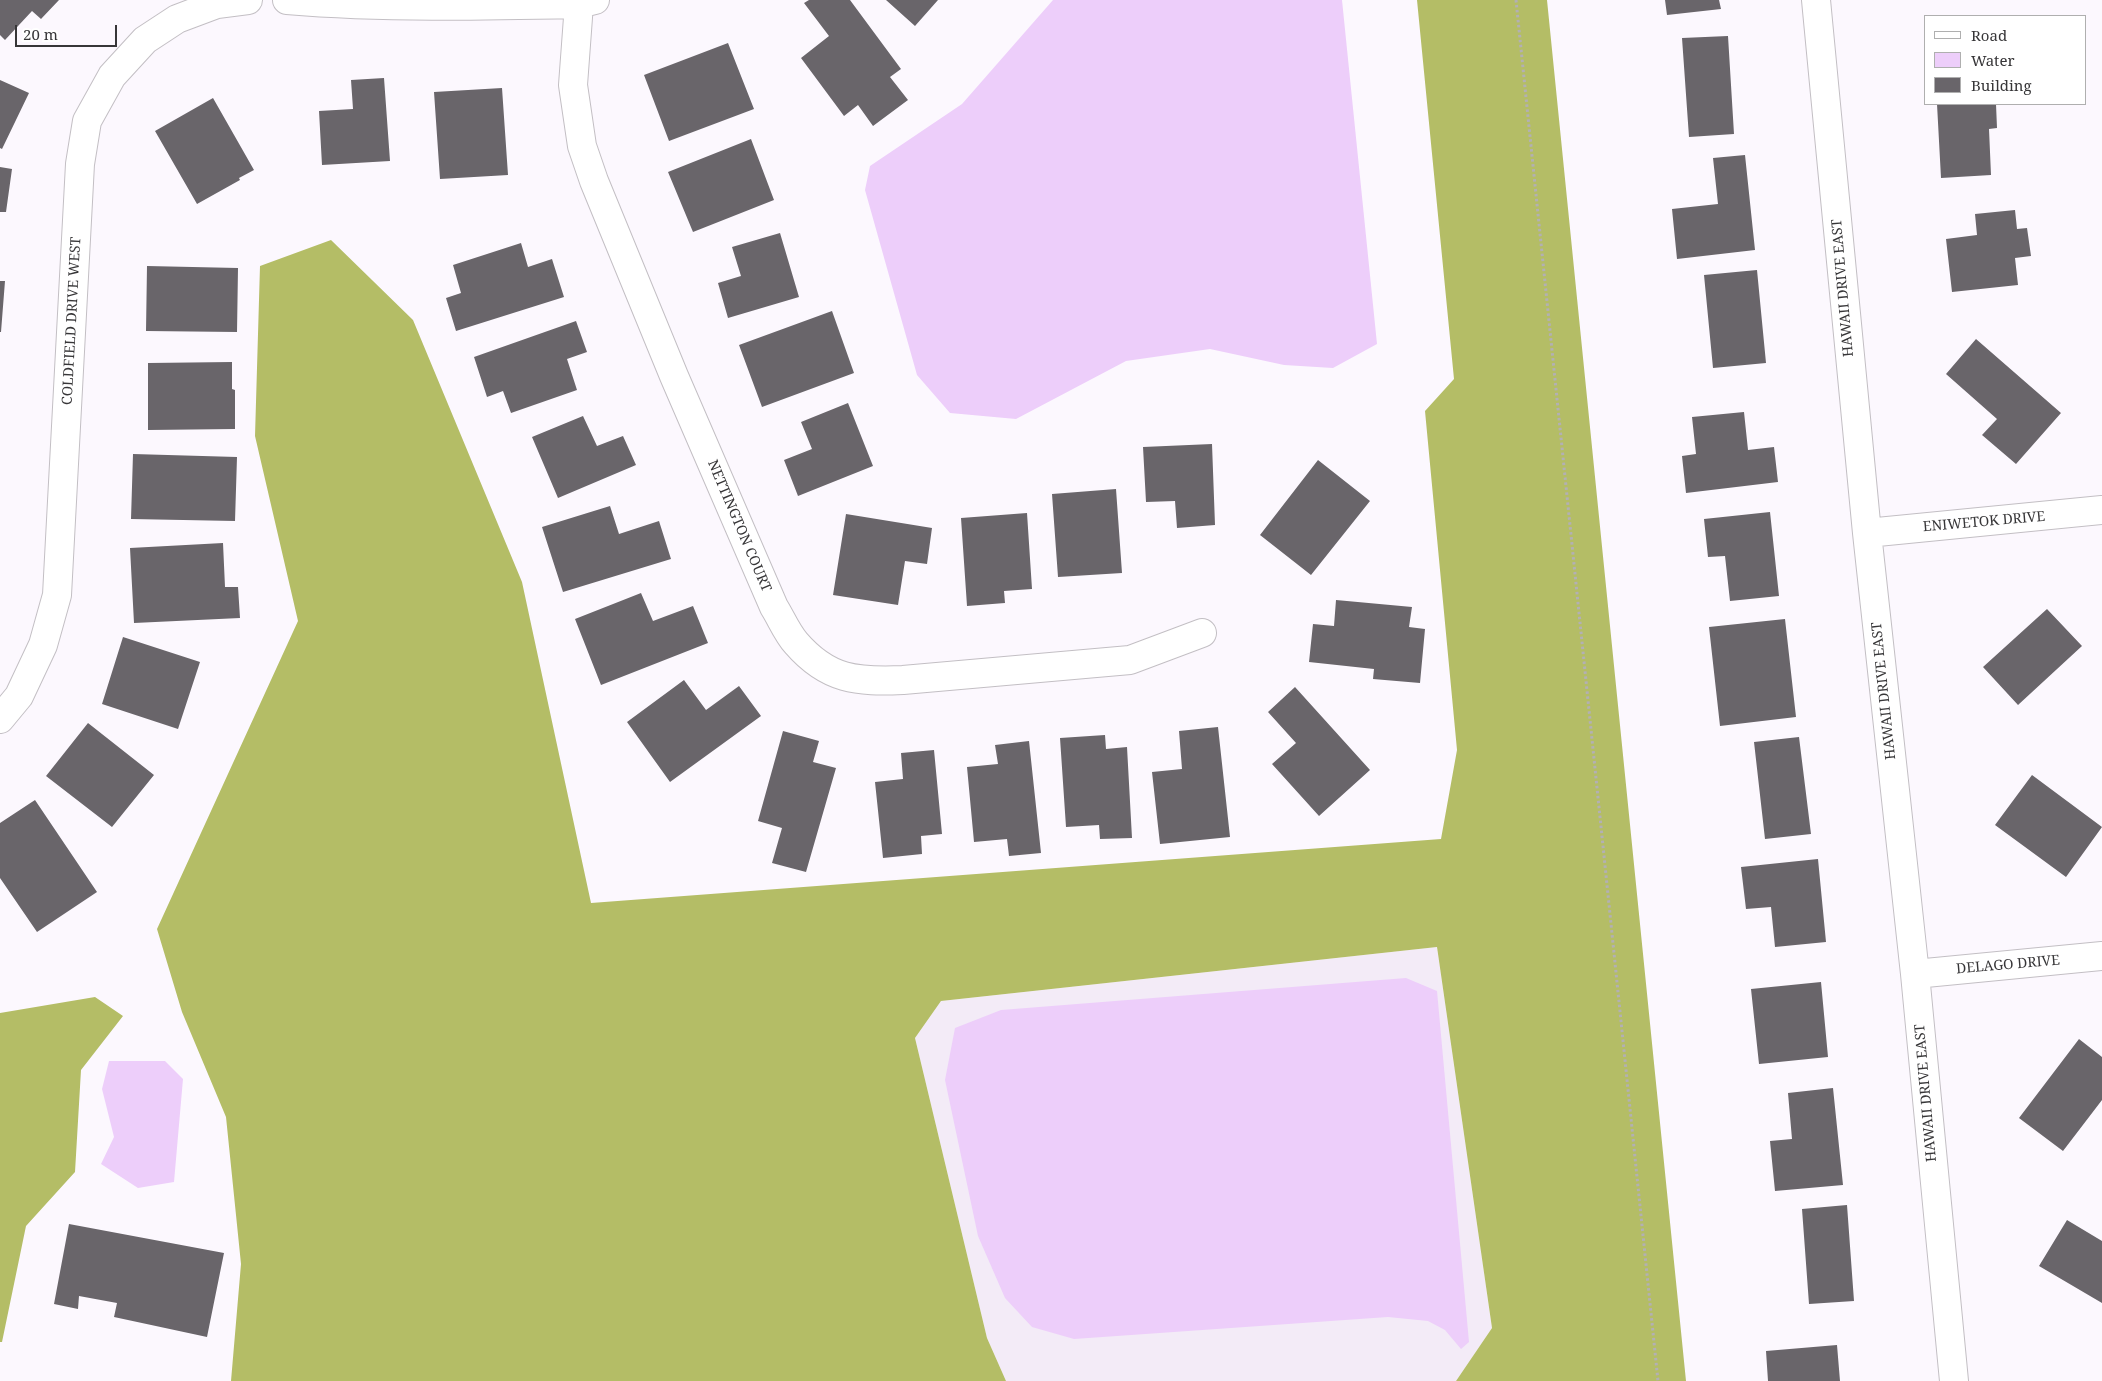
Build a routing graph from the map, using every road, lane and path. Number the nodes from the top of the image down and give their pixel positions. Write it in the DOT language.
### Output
graph roads {
  1 [pos="248,0"];
  2 [pos="287,0"];
  3 [pos="1516,0"];
  4 [pos="1816,0"];
  5 [pos="587,2"];
  6 [pos="2102,510"];
  7 [pos="1867,533"];
  8 [pos="1202,633"];
  9 [pos="0,718"];
  10 [pos="2102,956"];
  11 [pos="1915,974"];
  12 [pos="1658,1381"];
  13 [pos="1954,1381"];
  1 -- 9 [label="street, COLDFIELD DRIVE WEST"];
  2 -- 5 [label="street"];
  3 -- 12 [label="path"];
  4 -- 7 [label="street, HAWAII DRIVE EAST"];
  5 -- 8 [label="street, NETTINGTON COURT"];
  6 -- 7 [label="street, ENIWETOK DRIVE"];
  7 -- 11 [label="street, HAWAII DRIVE EAST"];
  10 -- 11 [label="street, DELAGO DRIVE"];
  11 -- 13 [label="street, HAWAII DRIVE EAST"];
}
